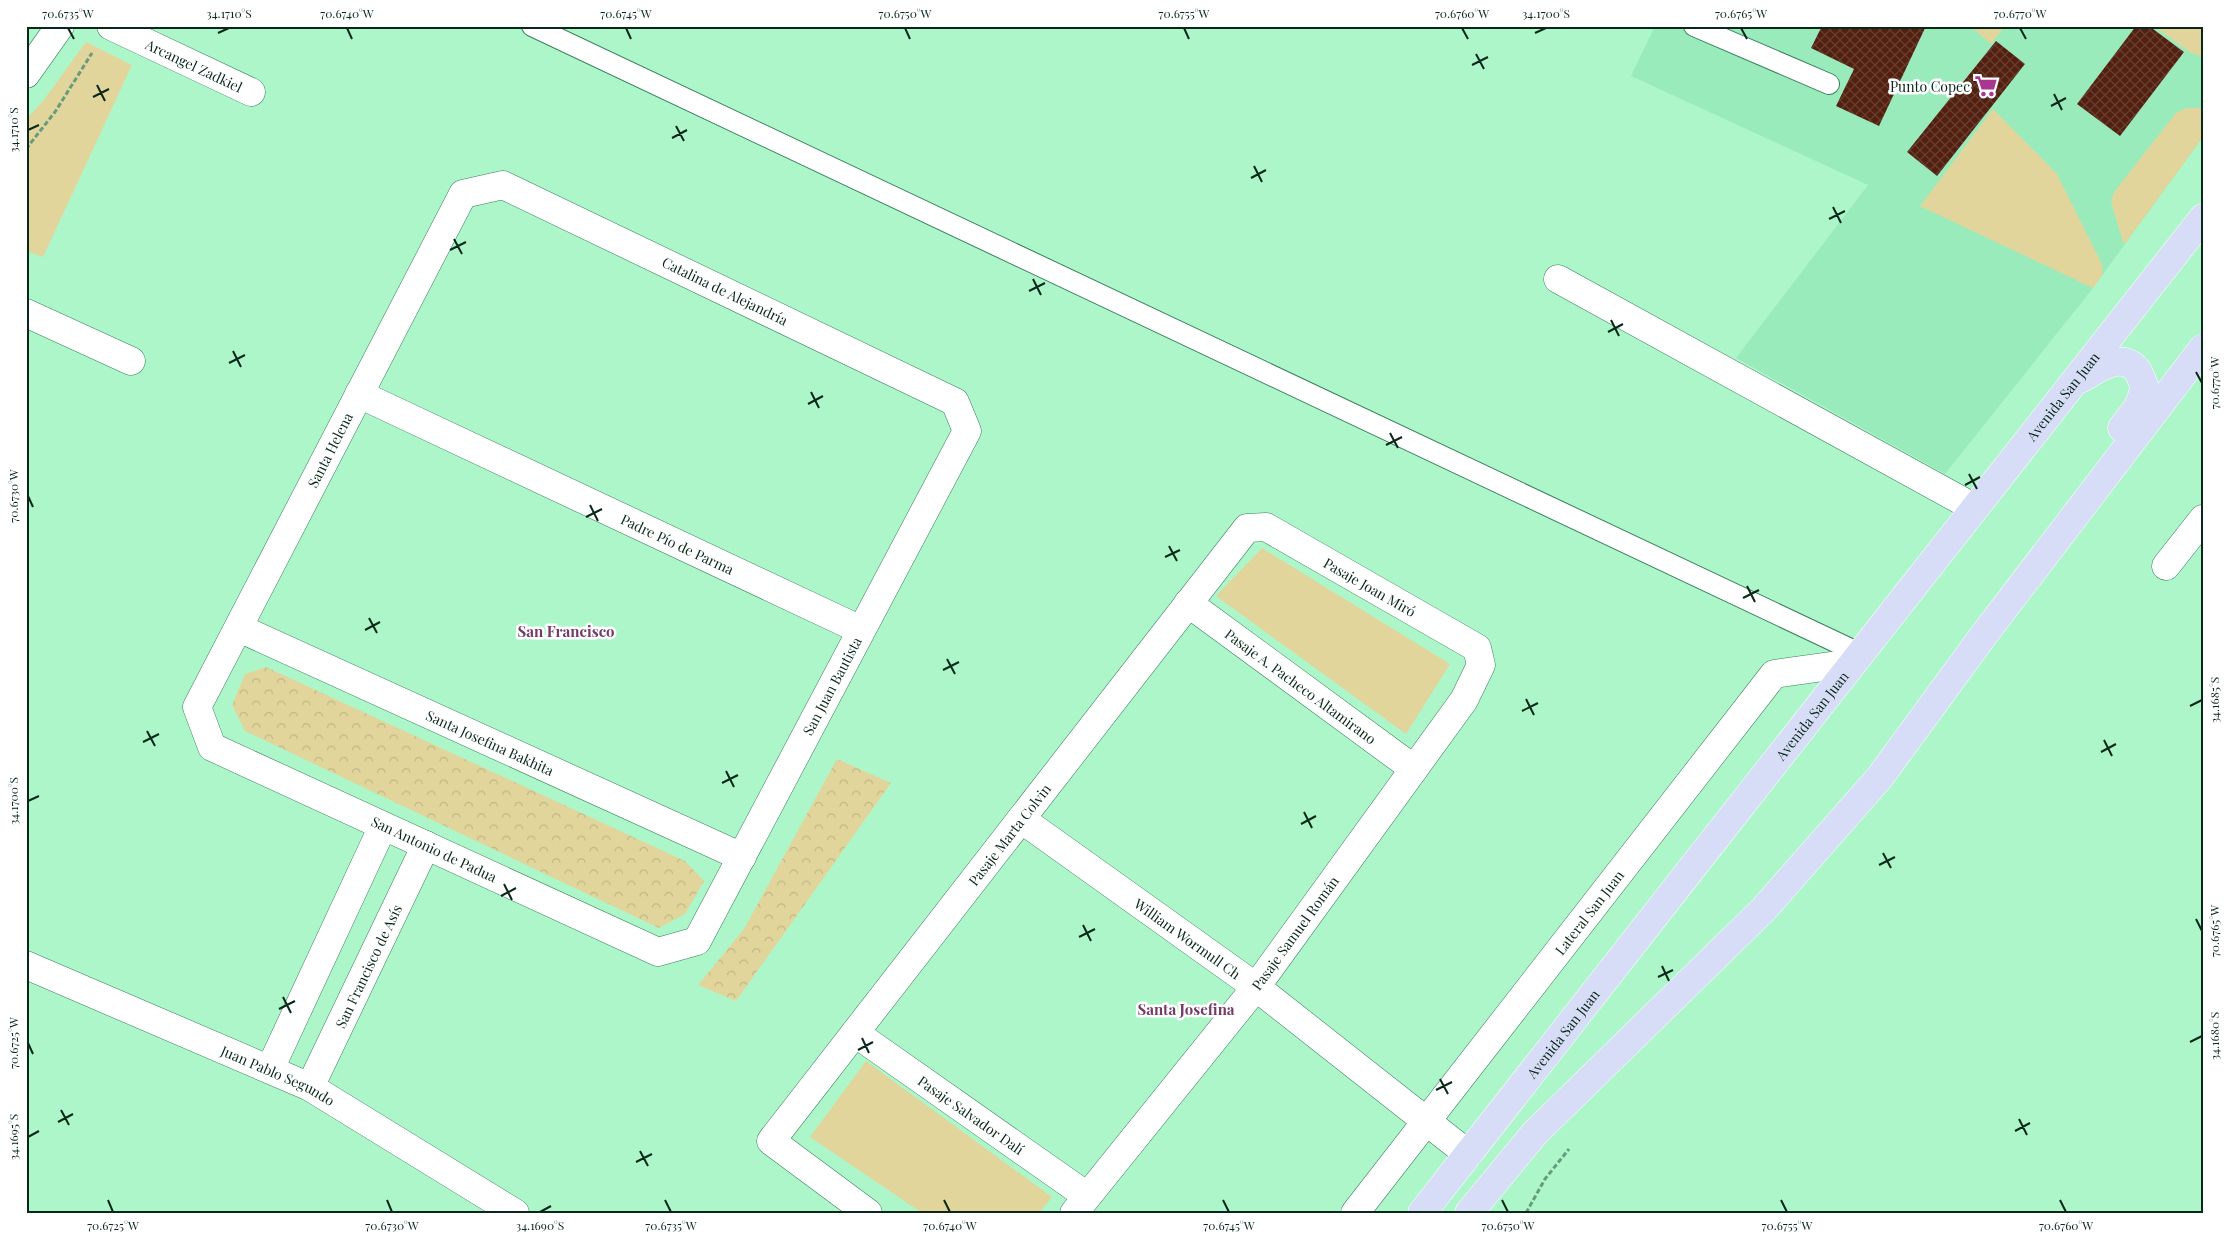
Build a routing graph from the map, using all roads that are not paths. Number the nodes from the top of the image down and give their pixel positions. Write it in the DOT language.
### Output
graph roads {
  1 [pos="60,26"];
  2 [pos="111,26"];
  3 [pos="532,26"];
  4 [pos="1694,26"];
  5 [pos="26,74"];
  6 [pos="1829,84"];
  7 [pos="251,92"];
  8 [pos="463,194"];
  9 [pos="2203,218"];
  10 [pos="1558,279"];
  11 [pos="26,313"];
  12 [pos="2203,348"];
  13 [pos="131,362"];
  14 [pos="2076,381"];
  15 [pos="359,394"];
  16 [pos="967,431"];
  17 [pos="1974,507"];
  18 [pos="2203,519"];
  19 [pos="1247,528"];
  20 [pos="2166,566"];
  21 [pos="1188,603"];
  22 [pos="239,628"];
  23 [pos="861,630"];
  24 [pos="1984,636"];
  25 [pos="1856,658"];
  26 [pos="1481,665"];
  27 [pos="198,707"];
  28 [pos="1414,769"];
  29 [pos="1021,819"];
  30 [pos="383,826"];
  31 [pos="426,845"];
  32 [pos="742,857"];
  33 [pos="697,941"];
  34 [pos="26,965"];
  35 [pos="1256,987"];
  36 [pos="856,1032"];
  37 [pos="270,1069"];
  38 [pos="310,1087"];
  39 [pos="1426,1121"];
  40 [pos="1468,1154"];
  41 [pos="1081,1204"];
  42 [pos="515,1213"];
  43 [pos="868,1213"];
  44 [pos="1354,1213"];
  45 [pos="1422,1213"];
  46 [pos="1468,1213"];
  1 -- 5 [label="street"];
  2 -- 7 [label="street, Arcangel Zadkiel"];
  3 -- 25 [label="lane"];
  4 -- 6 [label="lane"];
  8 -- 15 [label="street, Santa Helena"];
  8 -- 16 [label="street, Catalina de Alejandría"];
  9 -- 14 [label="main road, Avenida San Juan"];
  10 -- 17 [label="street"];
  11 -- 13 [label="street"];
  12 -- 24 [label="main road"];
  14 -- 17 [label="main road, Avenida San Juan"];
  14 -- 24 [label="main road"];
  15 -- 22 [label="street, Santa Helena"];
  15 -- 23 [label="street, Padre Pío de Parma"];
  16 -- 23 [label="street, San Juan Bautista"];
  17 -- 25 [label="main road, Avenida San Juan"];
  18 -- 20 [label="street"];
  19 -- 21 [label="street, Pasaje Marta Colvin"];
  19 -- 26 [label="street, Pasaje Joan Miró"];
  21 -- 28 [label="street, Pasaje A. Pacheco Altamirano"];
  21 -- 29 [label="street, Pasaje Marta Colvin"];
  22 -- 27 [label="street, Santa Helena"];
  22 -- 32 [label="street, Santa Josefina Bakhita"];
  23 -- 32 [label="street, San Juan Bautista"];
  24 -- 46 [label="main road"];
  25 -- 39 [label="street, Lateral San Juan"];
  25 -- 40 [label="main road, Avenida San Juan"];
  26 -- 28 [label="street, Pasaje Samuel Román"];
  27 -- 30 [label="street, San Antonio de Padua"];
  28 -- 35 [label="street, Pasaje Samuel Román"];
  29 -- 35 [label="street, William Wormull Ch"];
  29 -- 36 [label="street, Pasaje Marta Colvin"];
  30 -- 31 [label="street, San Antonio de Padua"];
  30 -- 37 [label="street"];
  31 -- 33 [label="street, San Antonio de Padua"];
  31 -- 38 [label="street, San Francisco de Asís"];
  32 -- 33 [label="street, San Juan Bautista"];
  34 -- 37 [label="street, Juan Pablo Segundo"];
  35 -- 39 [label="street, William Wormull Ch"];
  35 -- 41 [label="street, Pasaje Samuel Román"];
  36 -- 41 [label="street, Pasaje Salvador Dalí"];
  36 -- 43 [label="street, Pasaje Marta Colvin"];
  37 -- 38 [label="street, Juan Pablo Segundo"];
  38 -- 42 [label="street, Juan Pablo Segundo"];
  39 -- 40 [label="street, William Wormull Ch"];
  39 -- 44 [label="street, Lateral San Juan"];
  40 -- 45 [label="main road, Avenida San Juan"];
}
